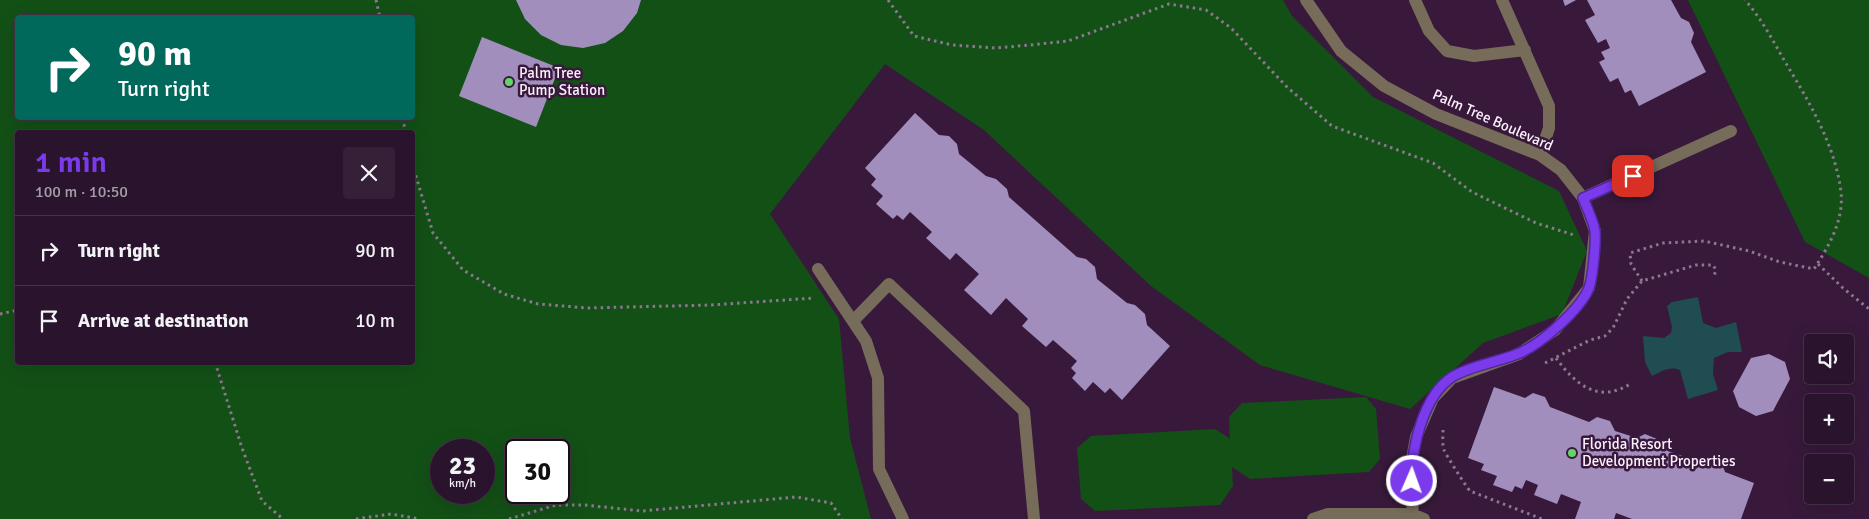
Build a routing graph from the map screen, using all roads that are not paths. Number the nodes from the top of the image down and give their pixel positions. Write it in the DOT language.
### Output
graph roads {
  1 [pos="1306,0"];
  2 [pos="1415,0"];
  3 [pos="1502,0"];
  4 [pos="1525,50"];
  5 [pos="1731,131"];
  6 [pos="1540,155"];
  7 [pos="1583,198"];
  8 [pos="818,269"];
  9 [pos="853,322"];
  10 [pos="1416,517"];
  11 [pos="903,519"];
  12 [pos="1034,519"];
  13 [pos="1313,519"];
  1 -- 6 [label="street, Palm Tree Boulevard"];
  2 -- 4 [label="street"];
  3 -- 4 [label="street"];
  4 -- 6 [label="street"];
  5 -- 7 [label="street"];
  6 -- 7 [label="street, Palm Tree Boulevard"];
  7 -- 10 [label="street, Palm Tree Boulevard"];
  8 -- 9 [label="street"];
  9 -- 11 [label="street"];
  9 -- 12 [label="street"];
  10 -- 13 [label="street"];
}
